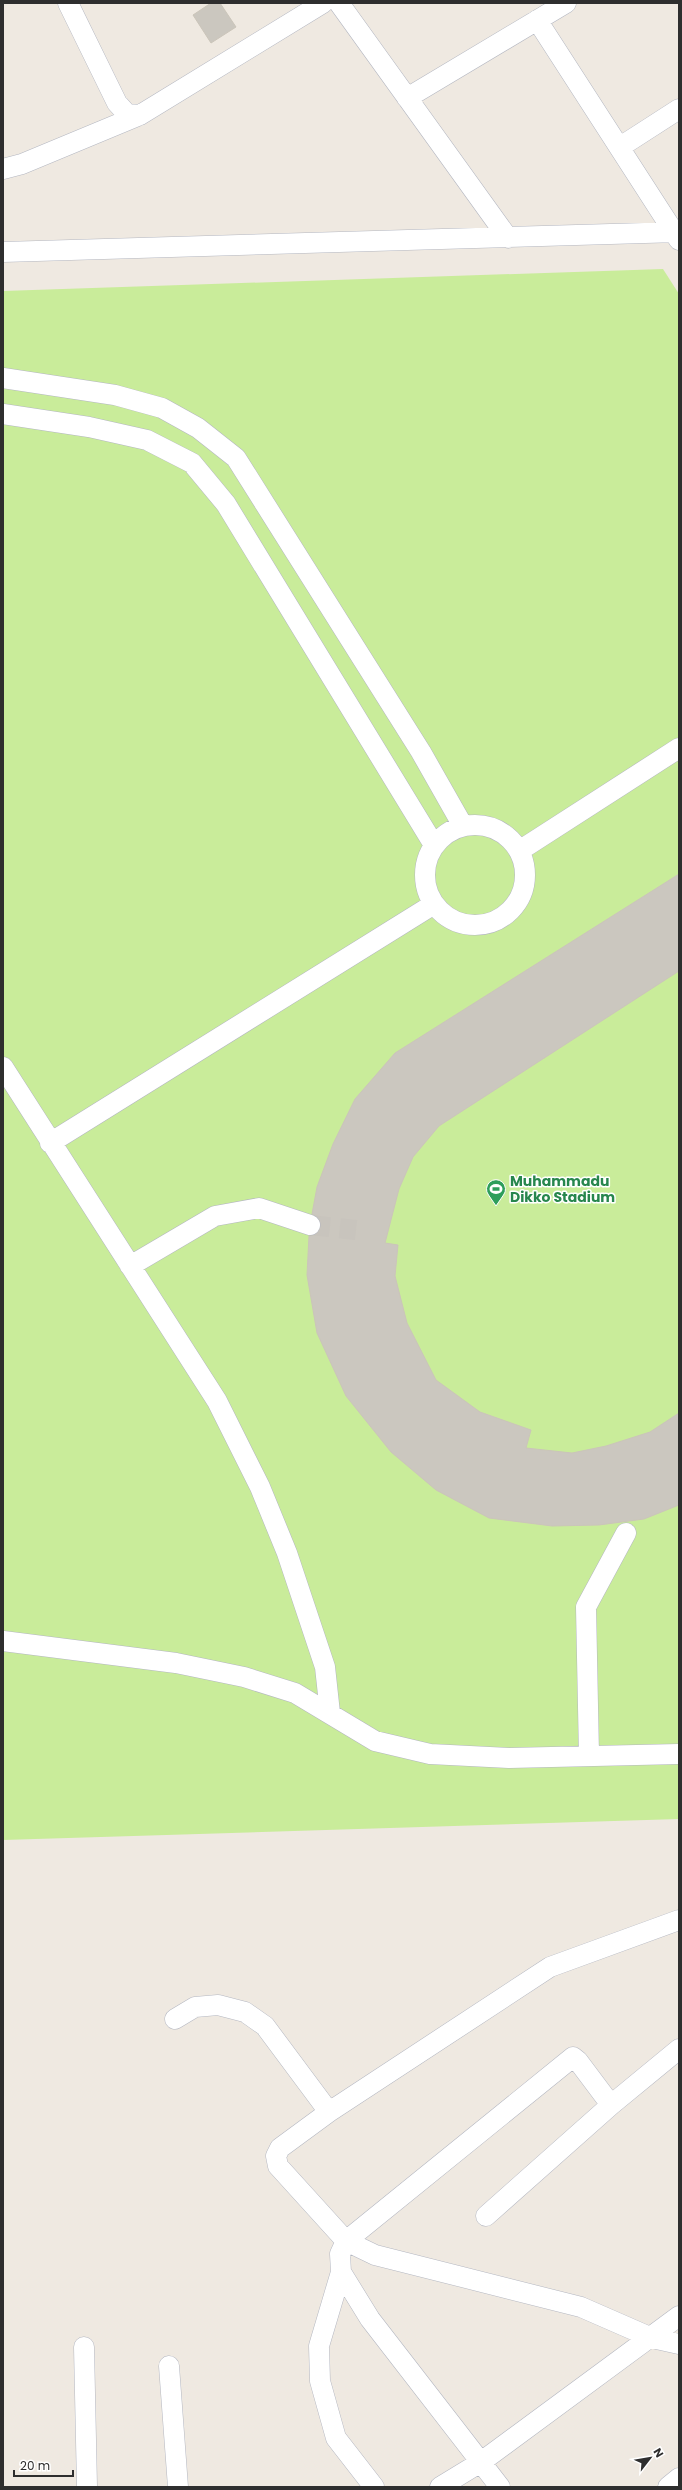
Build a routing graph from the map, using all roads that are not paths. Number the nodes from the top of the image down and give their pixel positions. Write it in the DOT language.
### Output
graph roads {
  1 [pos="68,3"];
  2 [pos="323,3"];
  3 [pos="339,3"];
  4 [pos="566,3"];
  5 [pos="537,20"];
  6 [pos="407,98"];
  7 [pos="679,109"];
  8 [pos="140,115"];
  9 [pos="620,148"];
  10 [pos="3,169"];
  11 [pos="678,235"];
  12 [pos="508,238"];
  13 [pos="3,252"];
  14 [pos="3,378"];
  15 [pos="3,414"];
  16 [pos="679,748"];
  17 [pos="463,826"];
  18 [pos="434,845"];
  19 [pos="519,850"];
  20 [pos="434,904"];
  21 [pos="3,1068"];
  22 [pos="50,1143"];
  23 [pos="310,1225"];
  24 [pos="130,1266"];
  25 [pos="626,1533"];
  26 [pos="3,1641"];
  27 [pos="330,1713"];
  28 [pos="679,1754"];
  29 [pos="589,1756"];
  30 [pos="679,1920"];
  31 [pos="176,2019"];
  32 [pos="679,2049"];
  33 [pos="611,2105"];
  34 [pos="329,2112"];
  35 [pos="486,2216"];
  36 [pos="346,2241"];
  37 [pos="341,2272"];
  38 [pos="679,2316"];
  39 [pos="652,2338"];
  40 [pos="679,2344"];
  41 [pos="84,2346"];
  42 [pos="169,2366"];
  43 [pos="481,2462"];
  44 [pos="679,2478"];
  45 [pos="87,2487"];
  46 [pos="178,2487"];
  47 [pos="374,2487"];
  48 [pos="440,2487"];
  49 [pos="500,2487"];
  50 [pos="668,2487"];
  1 -- 8 [label="street"];
  2 -- 8 [label="street"];
  3 -- 6 [label="street"];
  4 -- 5 [label="street"];
  5 -- 6 [label="street"];
  5 -- 9 [label="street"];
  6 -- 12 [label="street"];
  7 -- 9 [label="street"];
  8 -- 10 [label="street"];
  9 -- 11 [label="street"];
  11 -- 12 [label="street"];
  12 -- 13 [label="street"];
  14 -- 17 [label="street"];
  15 -- 18 [label="street"];
  16 -- 19 [label="street"];
  17 -- 18 [label="street"];
  17 -- 19 [label="street"];
  18 -- 20 [label="street"];
  19 -- 20 [label="street"];
  20 -- 22 [label="street"];
  21 -- 22 [label="street"];
  22 -- 24 [label="street"];
  23 -- 24 [label="street"];
  24 -- 27 [label="street"];
  25 -- 29 [label="street"];
  26 -- 27 [label="street"];
  27 -- 29 [label="street"];
  28 -- 29 [label="street"];
  30 -- 34 [label="street"];
  31 -- 34 [label="street"];
  32 -- 33 [label="street"];
  33 -- 35 [label="street"];
  33 -- 36 [label="street"];
  34 -- 36 [label="street"];
  36 -- 37 [label="street"];
  36 -- 39 [label="street"];
  37 -- 43 [label="street"];
  37 -- 47 [label="street"];
  38 -- 39 [label="street"];
  39 -- 40 [label="street"];
  39 -- 43 [label="street"];
  41 -- 45 [label="street"];
  42 -- 46 [label="street"];
  43 -- 48 [label="street"];
  43 -- 49 [label="street"];
  44 -- 50 [label="street"];
}
